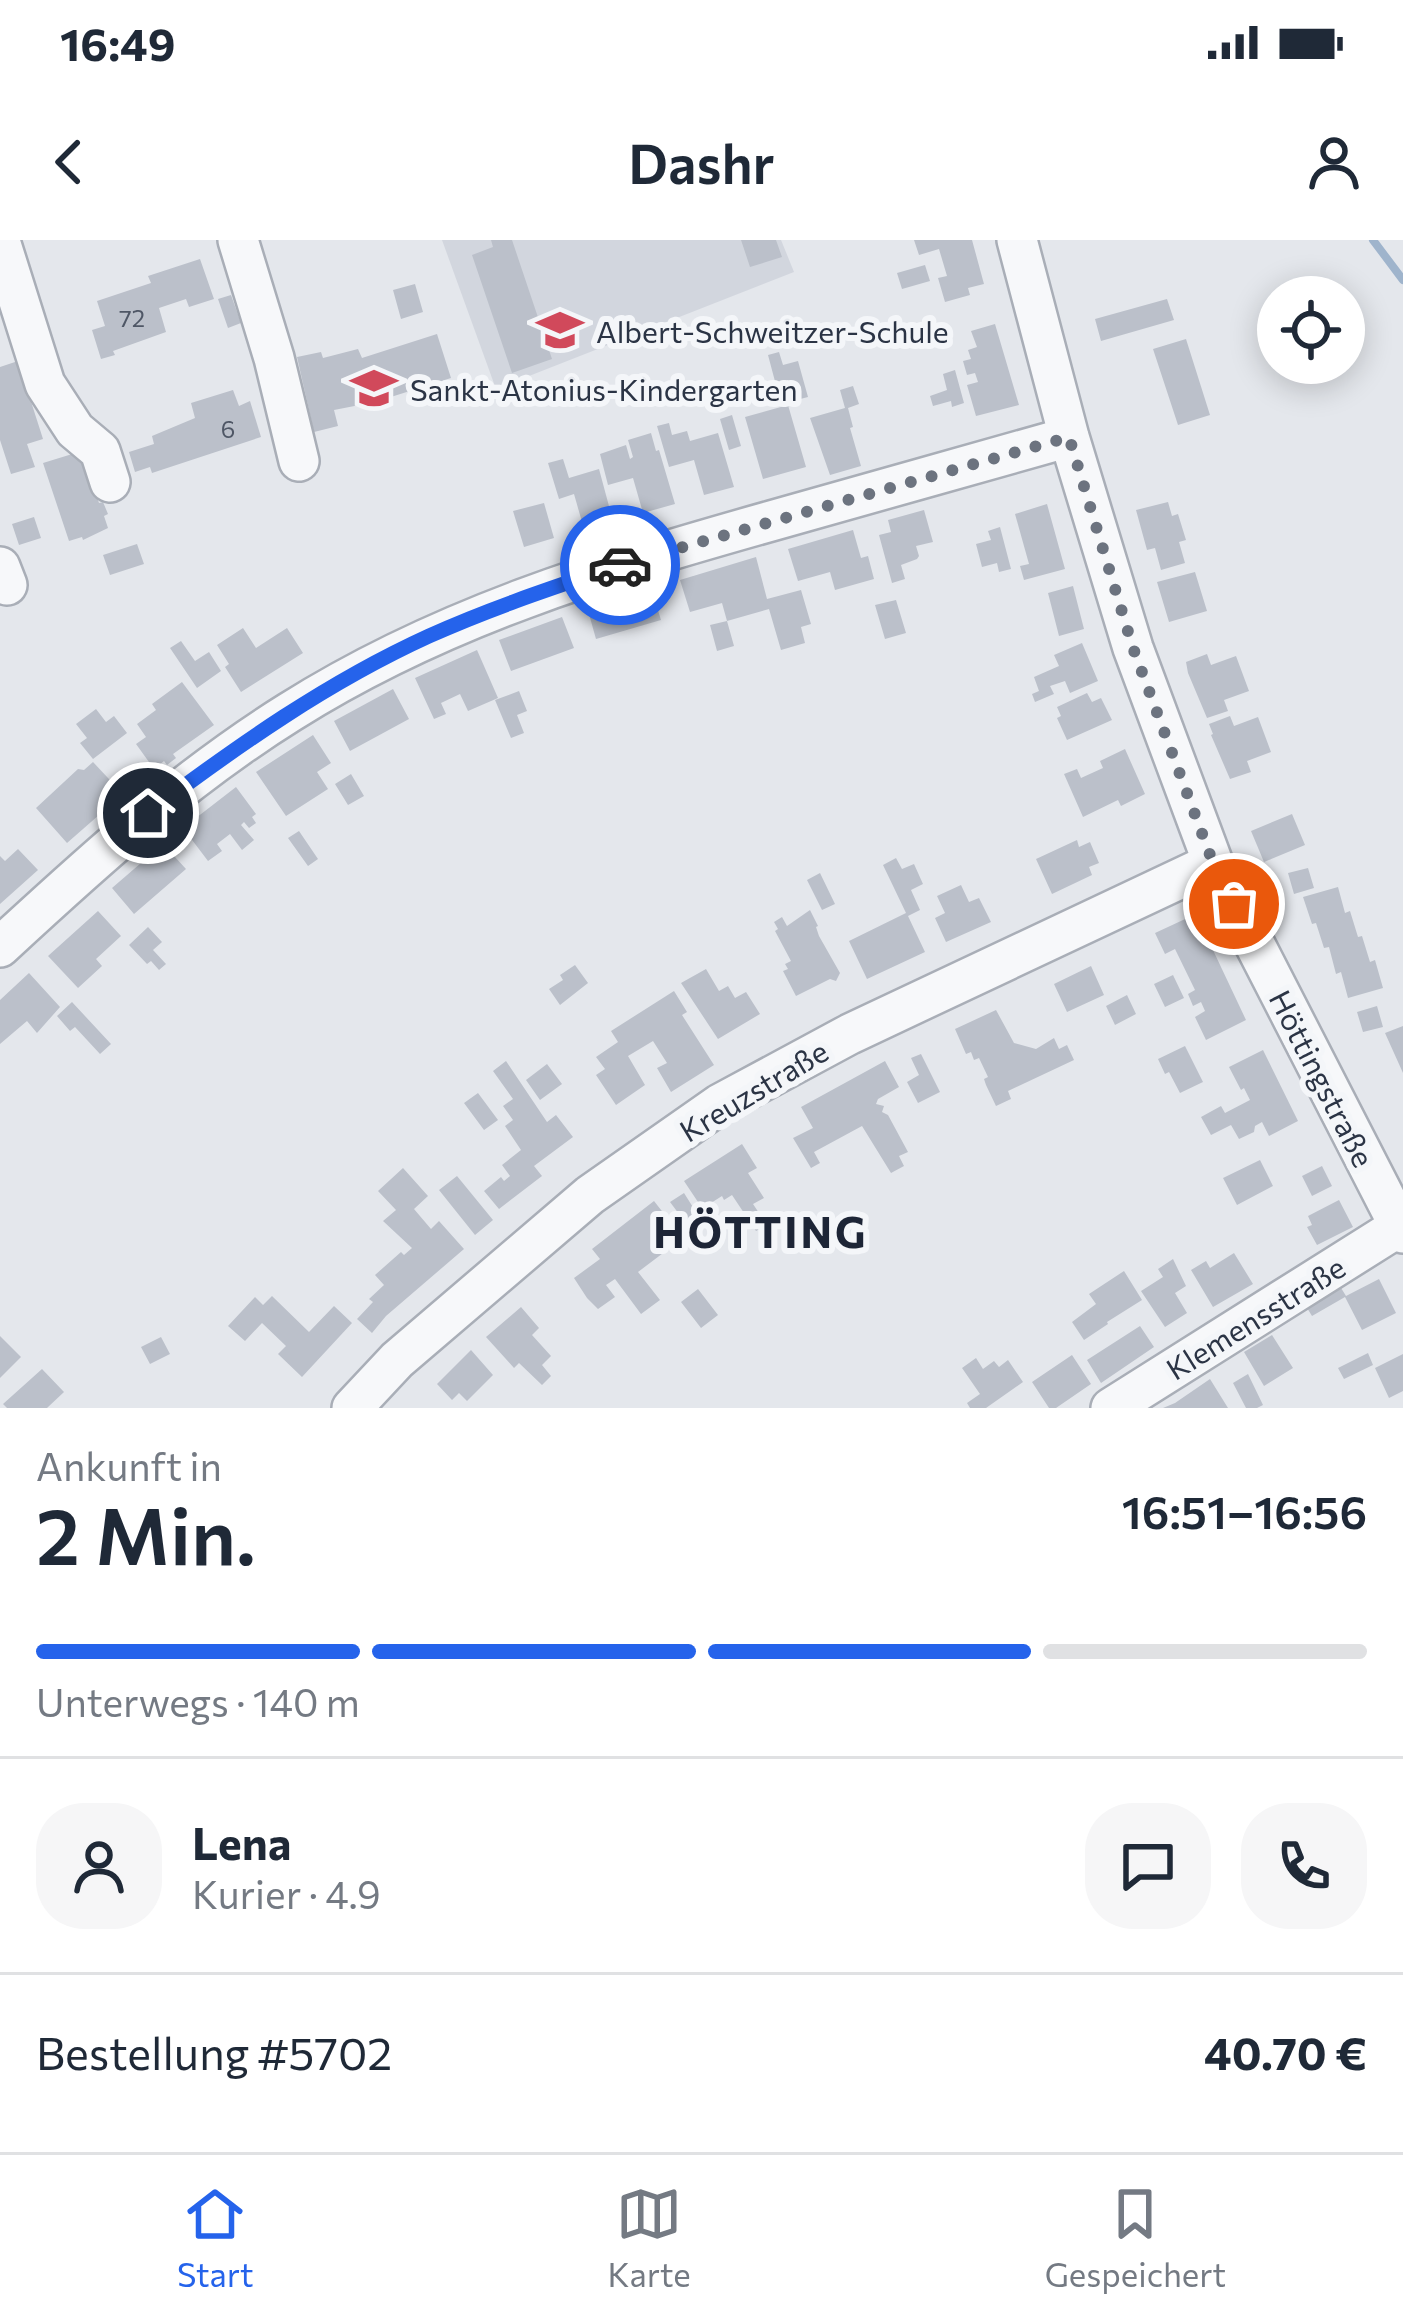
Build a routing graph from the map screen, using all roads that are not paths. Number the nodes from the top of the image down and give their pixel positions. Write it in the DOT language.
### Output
graph roads {
  1 [pos="218,240"];
  2 [pos="238,240"];
  3 [pos="1017,240"];
  4 [pos="0,241"];
  5 [pos="231,285"];
  6 [pos="1069,437"];
  7 [pos="298,461"];
  8 [pos="110,482"];
  9 [pos="1213,863"];
  10 [pos="0,946"];
  11 [pos="1401,1230"];
  12 [pos="352,1408"];
  13 [pos="1111,1408"];
  1 -- 5 [label="street"];
  2 -- 7 [label="street"];
  3 -- 6 [label="street, Höttingstraße"];
  4 -- 8 [label="street"];
  6 -- 9 [label="street, Höttingstraße"];
  6 -- 10 [label="street"];
  9 -- 11 [label="street, Höttingstraße"];
  9 -- 12 [label="street, Kreuzstraße"];
  11 -- 13 [label="street, Klemensstraße"];
}
